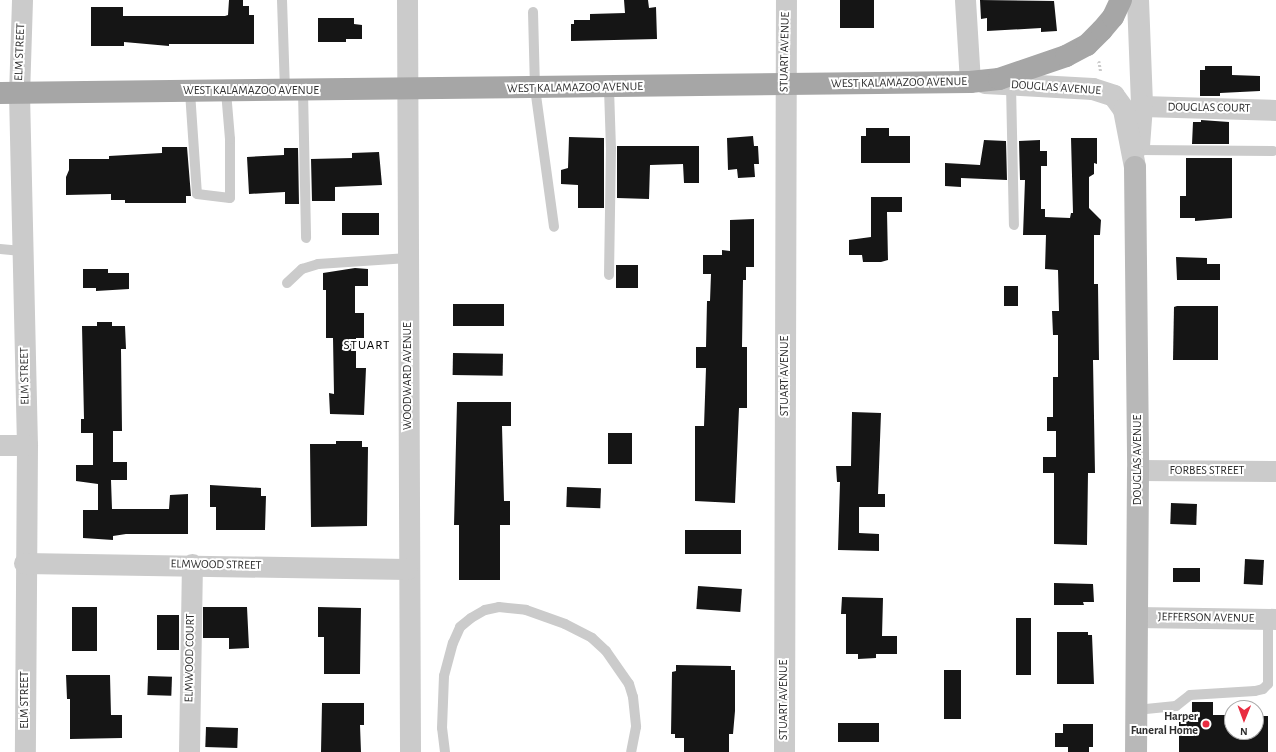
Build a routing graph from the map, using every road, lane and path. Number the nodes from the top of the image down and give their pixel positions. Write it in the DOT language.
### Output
graph roads {
  1 [pos="22,0"];
  2 [pos="282,0"];
  3 [pos="407,0"];
  4 [pos="786,0"];
  5 [pos="964,0"];
  6 [pos="1120,0"];
  7 [pos="1138,0"];
  8 [pos="533,12"];
  9 [pos="970,82"];
  10 [pos="1011,85"];
  11 [pos="785,86"];
  12 [pos="536,88"];
  13 [pos="609,88"];
  14 [pos="407,90"];
  15 [pos="226,91"];
  16 [pos="294,91"];
  17 [pos="190,92"];
  18 [pos="9,93"];
  19 [pos="1142,106"];
  20 [pos="1276,110"];
  21 [pos="1273,151"];
  22 [pos="1137,159"];
  23 [pos="1014,225"];
  24 [pos="554,227"];
  25 [pos="306,238"];
  26 [pos="0,249"];
  27 [pos="22,251"];
  28 [pos="408,258"];
  29 [pos="609,275"];
  30 [pos="287,283"];
  31 [pos="0,445"];
  32 [pos="27,446"];
  33 [pos="1138,470"];
  34 [pos="1276,471"];
  35 [pos="24,563"];
  36 [pos="192,564"];
  37 [pos="407,569"];
  38 [pos="1136,617"];
  39 [pos="1272,619"];
  40 [pos="1136,710"];
  41 [pos="25,752"];
  42 [pos="188,752"];
  43 [pos="410,752"];
  44 [pos="445,752"];
  45 [pos="631,752"];
  46 [pos="784,752"];
  47 [pos="1136,752"];
  1 -- 18 [label="street, ELM STREET"];
  2 -- 16 [label="lane"];
  3 -- 14 [label="street, WOODWARD AVENUE"];
  4 -- 11 [label="street, STUART AVENUE"];
  5 -- 9 [label="street"];
  6 -- 9 [label="main road, WEST KALAMAZOO AVENUE"];
  7 -- 19 [label="street, DOUGLAS AVENUE"];
  8 -- 12 [label="lane"];
  9 -- 10 [label="street, DOUGLAS AVENUE"];
  9 -- 11 [label="main road, WEST KALAMAZOO AVENUE"];
  10 -- 22 [label="street, DOUGLAS AVENUE"];
  10 -- 23 [label="lane"];
  11 -- 13 [label="main road, WEST KALAMAZOO AVENUE"];
  11 -- 46 [label="street, STUART AVENUE"];
  12 -- 13 [label="main road, WEST KALAMAZOO AVENUE"];
  12 -- 14 [label="main road, WEST KALAMAZOO AVENUE"];
  12 -- 24 [label="lane"];
  13 -- 29 [label="lane"];
  14 -- 16 [label="main road, WEST KALAMAZOO AVENUE"];
  14 -- 28 [label="street, WOODWARD AVENUE"];
  15 -- 16 [label="main road, WEST KALAMAZOO AVENUE"];
  15 -- 17 [label="main road, WEST KALAMAZOO AVENUE"];
  15 -- 17 [label="lane"];
  16 -- 25 [label="lane"];
  17 -- 18 [label="main road, WEST KALAMAZOO AVENUE"];
  18 -- 27 [label="street, ELM STREET"];
  19 -- 20 [label="street, DOUGLAS COURT"];
  19 -- 22 [label="street, DOUGLAS AVENUE"];
  21 -- 22 [label="lane"];
  22 -- 33 [label="main road, DOUGLAS AVENUE"];
  26 -- 27 [label="lane"];
  27 -- 32 [label="street, ELM STREET"];
  28 -- 30 [label="lane"];
  28 -- 37 [label="street, WOODWARD AVENUE"];
  31 -- 32 [label="street"];
  32 -- 35 [label="street, ELM STREET"];
  33 -- 34 [label="street, FORBES STREET"];
  33 -- 38 [label="main road, DOUGLAS AVENUE"];
  35 -- 36 [label="street, ELMWOOD STREET"];
  35 -- 41 [label="street, ELM STREET"];
  36 -- 37 [label="street, ELMWOOD STREET"];
  36 -- 42 [label="street, ELMWOOD COURT"];
  37 -- 43 [label="street, WOODWARD AVENUE"];
  38 -- 39 [label="street, JEFFERSON AVENUE"];
  38 -- 40 [label="main road, DOUGLAS AVENUE"];
  39 -- 40 [label="lane"];
  40 -- 47 [label="main road, DOUGLAS AVENUE"];
  44 -- 45 [label="lane"];
}
